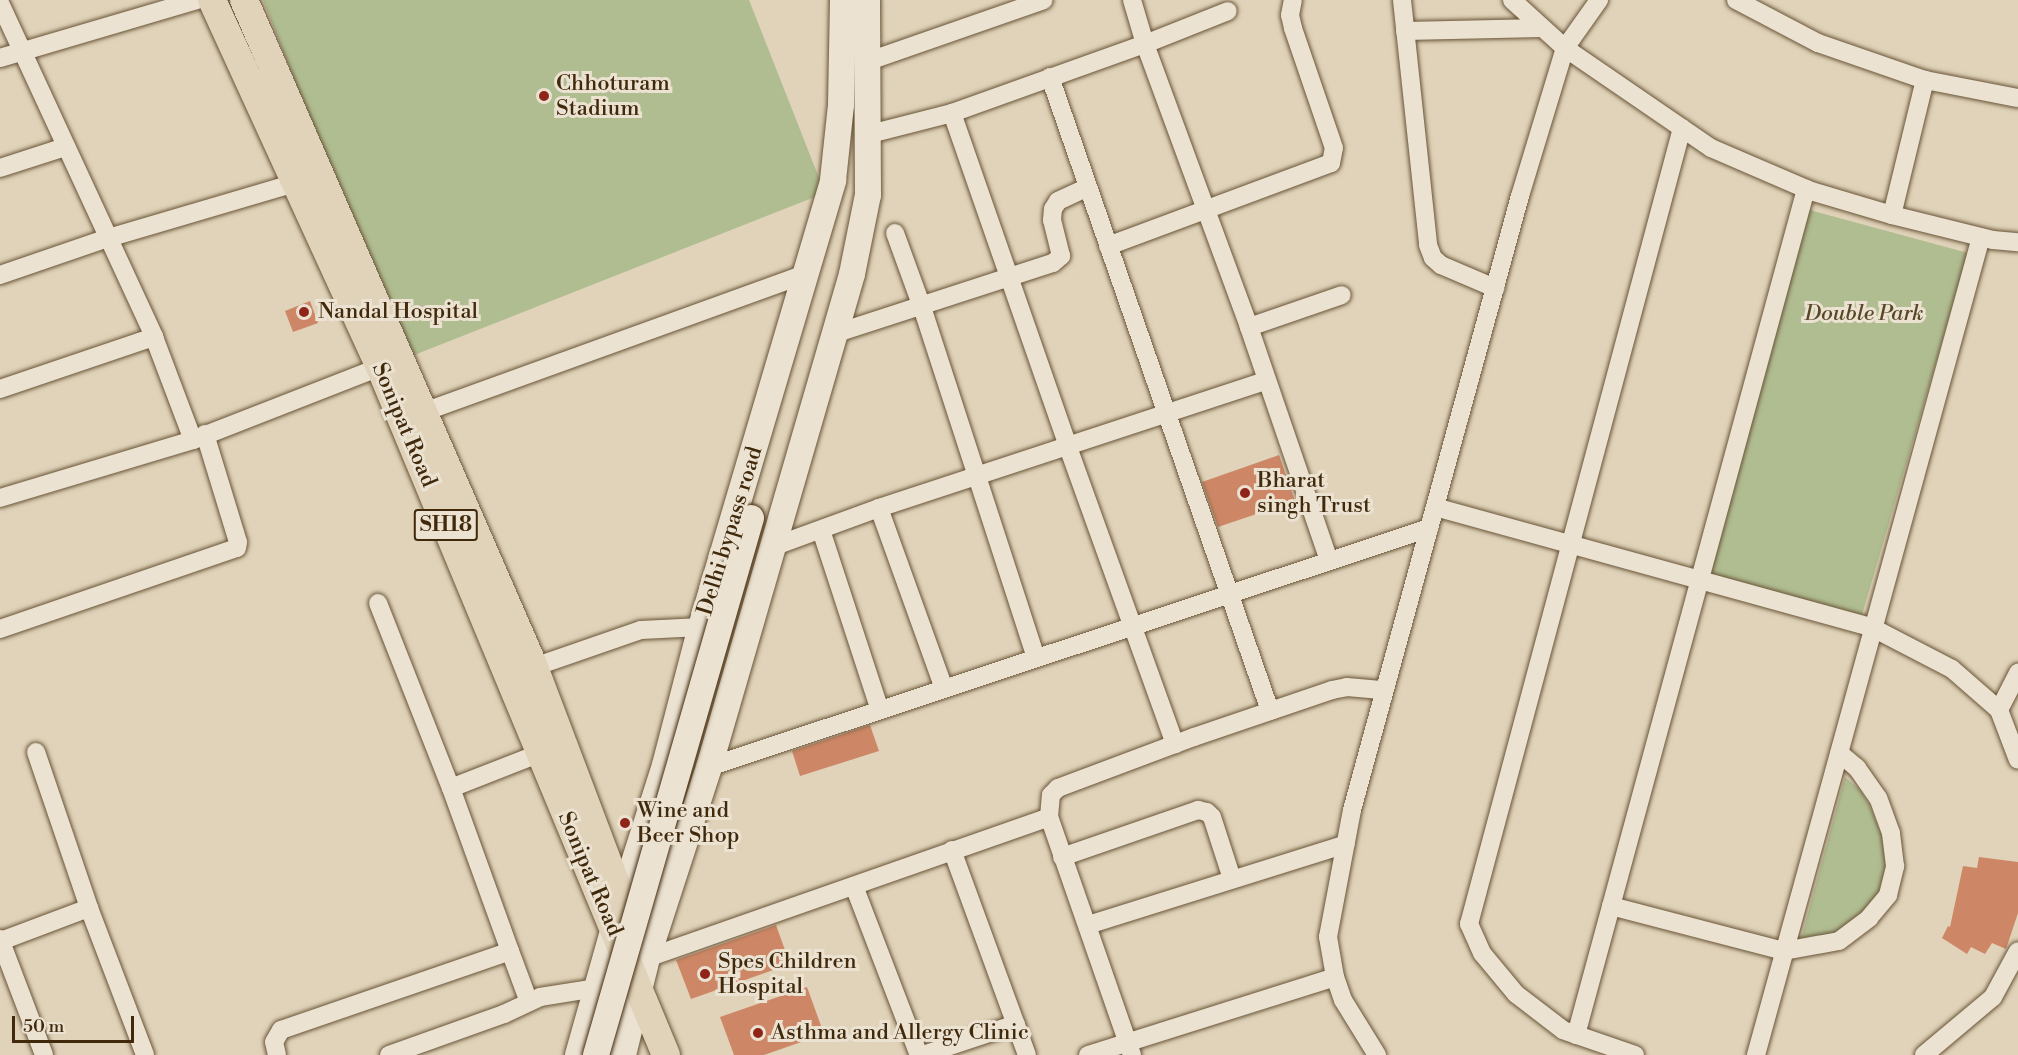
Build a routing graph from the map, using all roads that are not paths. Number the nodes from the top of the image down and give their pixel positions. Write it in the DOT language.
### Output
graph roads {
  1 [pos="197,0"];
  2 [pos="212,0"];
  3 [pos="244,0"];
  4 [pos="843,0"];
  5 [pos="867,0"];
  6 [pos="1132,0"];
  7 [pos="1293,0"];
  8 [pos="1402,0"];
  9 [pos="1512,0"];
  10 [pos="1599,0"];
  11 [pos="1736,0"];
  12 [pos="1040,1"];
  13 [pos="0,3"];
  14 [pos="1228,11"];
  15 [pos="1542,28"];
  16 [pos="1406,31"];
  17 [pos="1145,44"];
  18 [pos="1565,48"];
  19 [pos="21,51"];
  20 [pos="0,58"];
  21 [pos="866,62"];
  22 [pos="1050,77"];
  23 [pos="1925,80"];
  24 [pos="2018,98"];
  25 [pos="952,112"];
  26 [pos="1682,128"];
  27 [pos="866,135"];
  28 [pos="65,147"];
  29 [pos="0,168"];
  30 [pos="835,168"];
  31 [pos="308,179"];
  32 [pos="867,182"];
  33 [pos="1088,187"];
  34 [pos="1806,189"];
  35 [pos="1206,210"];
  36 [pos="1892,215"];
  37 [pos="894,233"];
  38 [pos="1981,237"];
  39 [pos="108,238"];
  40 [pos="2018,242"];
  41 [pos="1108,246"];
  42 [pos="806,274"];
  43 [pos="0,275"];
  44 [pos="1010,278"];
  45 [pos="1494,288"];
  46 [pos="1342,295"];
  47 [pos="922,307"];
  48 [pos="1249,327"];
  49 [pos="837,333"];
  50 [pos="154,337"];
  51 [pos="380,367"];
  52 [pos="1266,381"];
  53 [pos="0,389"];
  54 [pos="424,412"];
  55 [pos="1167,414"];
  56 [pos="199,437"];
  57 [pos="1068,447"];
  58 [pos="977,478"];
  59 [pos="0,498"];
  60 [pos="1435,507"];
  61 [pos="879,508"];
  62 [pos="454,515"];
  63 [pos="758,521"];
  64 [pos="1429,528"];
  65 [pos="821,530"];
  66 [pos="1571,545"];
  67 [pos="775,546"];
  68 [pos="1329,561"];
  69 [pos="1700,580"];
  70 [pos="1227,595"];
  71 [pos="378,603"];
  72 [pos="1132,626"];
  73 [pos="701,627"];
  74 [pos="1873,628"];
  75 [pos="0,629"];
  76 [pos="1036,658"];
  77 [pos="534,667"];
  78 [pos="2018,673"];
  79 [pos="944,689"];
  80 [pos="1384,690"];
  81 [pos="880,710"];
  82 [pos="1999,710"];
  83 [pos="1270,711"];
  84 [pos="1175,744"];
  85 [pos="36,752"];
  86 [pos="1839,753"];
  87 [pos="538,754"];
  88 [pos="2018,760"];
  89 [pos="709,767"];
  90 [pos="451,788"];
  91 [pos="1049,817"];
  92 [pos="1346,844"];
  93 [pos="952,850"];
  94 [pos="1062,857"];
  95 [pos="1232,879"];
  96 [pos="854,886"];
  97 [pos="622,900"];
  98 [pos="1611,906"];
  99 [pos="89,908"];
  100 [pos="1088,926"];
  101 [pos="615,931"];
  102 [pos="0,940"];
  103 [pos="510,951"];
  104 [pos="1785,951"];
  105 [pos="2018,951"];
  106 [pos="647,958"];
  107 [pos="1335,977"];
  108 [pos="597,988"];
  109 [pos="641,992"];
  110 [pos="529,1002"];
  111 [pos="1016,1024"];
  112 [pos="1576,1035"];
  113 [pos="1130,1048"];
  114 [pos="1375,1054"];
  115 [pos="44,1055"];
  116 [pos="145,1055"];
  117 [pos="277,1055"];
  118 [pos="389,1055"];
  119 [pos="578,1055"];
  120 [pos="596,1055"];
  121 [pos="610,1055"];
  122 [pos="623,1055"];
  123 [pos="666,1055"];
  124 [pos="684,1055"];
  125 [pos="921,1055"];
  126 [pos="1027,1055"];
  127 [pos="1088,1055"];
  128 [pos="1635,1055"];
  129 [pos="1756,1055"];
  130 [pos="1924,1055"];
  1 -- 19 [label="street"];
  2 -- 31 [label="main road, Sonipat Road / SH18"];
  3 -- 31 [label="main road, Sonipat Road / SH18"];
  4 -- 30 [label="main road, Delhi bypass road"];
  5 -- 21 [label="main road, Delhi bypass road"];
  6 -- 17 [label="street"];
  7 -- 35 [label="street"];
  8 -- 16 [label="street"];
  9 -- 15 [label="street"];
  10 -- 18 [label="street"];
  11 -- 23 [label="street"];
  12 -- 21 [label="street"];
  13 -- 19 [label="street"];
  14 -- 17 [label="street"];
  15 -- 16 [label="street"];
  15 -- 18 [label="street"];
  16 -- 45 [label="street"];
  17 -- 22 [label="street"];
  17 -- 35 [label="street"];
  18 -- 26 [label="street"];
  18 -- 45 [label="street"];
  19 -- 20 [label="street"];
  19 -- 28 [label="street"];
  21 -- 27 [label="main road, Delhi bypass road"];
  22 -- 25 [label="street"];
  22 -- 33 [label="street"];
  23 -- 24 [label="street"];
  23 -- 36 [label="street"];
  25 -- 27 [label="street"];
  25 -- 44 [label="street"];
  26 -- 34 [label="street"];
  26 -- 66 [label="street"];
  27 -- 32 [label="main road, Delhi bypass road"];
  28 -- 29 [label="street"];
  28 -- 39 [label="street"];
  30 -- 42 [label="main road, Delhi bypass road"];
  30 -- 63 [label="main road"];
  31 -- 39 [label="street"];
  31 -- 51 [label="main road, Sonipat Road / SH18"];
  31 -- 54 [label="main road, Sonipat Road / SH18"];
  32 -- 49 [label="main road, Delhi bypass road"];
  32 -- 63 [label="main road"];
  33 -- 41 [label="street"];
  33 -- 44 [label="street"];
  34 -- 36 [label="street"];
  34 -- 69 [label="street"];
  35 -- 41 [label="street"];
  35 -- 48 [label="street"];
  36 -- 38 [label="street"];
  37 -- 47 [label="street"];
  38 -- 40 [label="street"];
  38 -- 74 [label="street"];
  39 -- 43 [label="street"];
  39 -- 50 [label="street"];
  41 -- 55 [label="street"];
  42 -- 54 [label="street"];
  42 -- 73 [label="main road, Delhi bypass road"];
  44 -- 47 [label="street"];
  44 -- 57 [label="street"];
  45 -- 60 [label="street"];
  46 -- 48 [label="street"];
  47 -- 49 [label="street"];
  47 -- 58 [label="street"];
  48 -- 52 [label="street"];
  49 -- 67 [label="main road, Delhi bypass road"];
  50 -- 53 [label="street"];
  50 -- 56 [label="street"];
  51 -- 56 [label="street"];
  51 -- 62 [label="main road, Sonipat Road / SH18"];
  52 -- 55 [label="street"];
  52 -- 68 [label="street"];
  54 -- 62 [label="main road, Sonipat Road / SH18"];
  55 -- 57 [label="street"];
  55 -- 70 [label="street"];
  56 -- 59 [label="street"];
  56 -- 75 [label="street"];
  57 -- 58 [label="street"];
  57 -- 72 [label="street"];
  58 -- 61 [label="street"];
  58 -- 76 [label="street"];
  60 -- 64 [label="street"];
  60 -- 66 [label="street"];
  61 -- 65 [label="street"];
  61 -- 79 [label="street"];
  62 -- 77 [label="main road, Sonipat Road / SH18"];
  62 -- 87 [label="main road, Sonipat Road / SH18"];
  63 -- 120 [label="main road, bridge"];
  63 -- 121 [label="main road"];
  64 -- 68 [label="street"];
  64 -- 80 [label="street"];
  65 -- 67 [label="street"];
  65 -- 81 [label="street"];
  66 -- 69 [label="street"];
  66 -- 112 [label="street"];
  67 -- 89 [label="main road, Delhi bypass road"];
  68 -- 70 [label="street"];
  69 -- 74 [label="street"];
  69 -- 98 [label="street"];
  70 -- 72 [label="street"];
  70 -- 83 [label="street"];
  71 -- 90 [label="street"];
  72 -- 76 [label="street"];
  72 -- 84 [label="street"];
  73 -- 77 [label="street"];
  73 -- 97 [label="main road, Delhi bypass road"];
  74 -- 82 [label="street"];
  74 -- 86 [label="street"];
  76 -- 79 [label="street"];
  77 -- 97 [label="main road, Sonipat Road / SH18"];
  78 -- 82 [label="street"];
  79 -- 81 [label="street"];
  80 -- 83 [label="street"];
  80 -- 92 [label="street"];
  81 -- 89 [label="street"];
  82 -- 88 [label="street"];
  83 -- 84 [label="street"];
  84 -- 91 [label="street"];
  85 -- 99 [label="street"];
  86 -- 104 [label="street"];
  86 -- 104 [label="street"];
  87 -- 90 [label="street"];
  87 -- 101 [label="main road, Sonipat Road / SH18"];
  89 -- 106 [label="main road, Delhi bypass road"];
  90 -- 103 [label="street"];
  91 -- 93 [label="street"];
  91 -- 94 [label="street"];
  92 -- 95 [label="street"];
  92 -- 107 [label="street"];
  93 -- 96 [label="street"];
  93 -- 111 [label="street"];
  94 -- 95 [label="street"];
  94 -- 100 [label="street"];
  95 -- 100 [label="street"];
  96 -- 106 [label="street"];
  96 -- 125 [label="street"];
  97 -- 101 [label="main road, Delhi bypass road"];
  97 -- 106 [label="main road, Sonipat Road / SH18"];
  98 -- 104 [label="street"];
  98 -- 112 [label="street"];
  99 -- 102 [label="street"];
  99 -- 116 [label="street"];
  100 -- 113 [label="street"];
  101 -- 108 [label="main road, Delhi bypass road"];
  101 -- 109 [label="main road, Sonipat Road / SH18"];
  102 -- 115 [label="street"];
  103 -- 110 [label="street"];
  103 -- 117 [label="street"];
  104 -- 129 [label="street"];
  105 -- 130 [label="street"];
  106 -- 109 [label="main road, Delhi bypass road"];
  106 -- 124 [label="main road, Sonipat Road / SH18"];
  107 -- 113 [label="street"];
  107 -- 114 [label="street"];
  108 -- 110 [label="street"];
  108 -- 119 [label="main road, Delhi bypass road"];
  109 -- 122 [label="main road, Delhi bypass road"];
  109 -- 123 [label="main road, Sonipat Road / SH18"];
  110 -- 118 [label="street"];
  111 -- 125 [label="street"];
  111 -- 126 [label="street"];
  112 -- 128 [label="street"];
  113 -- 127 [label="street"];
}
